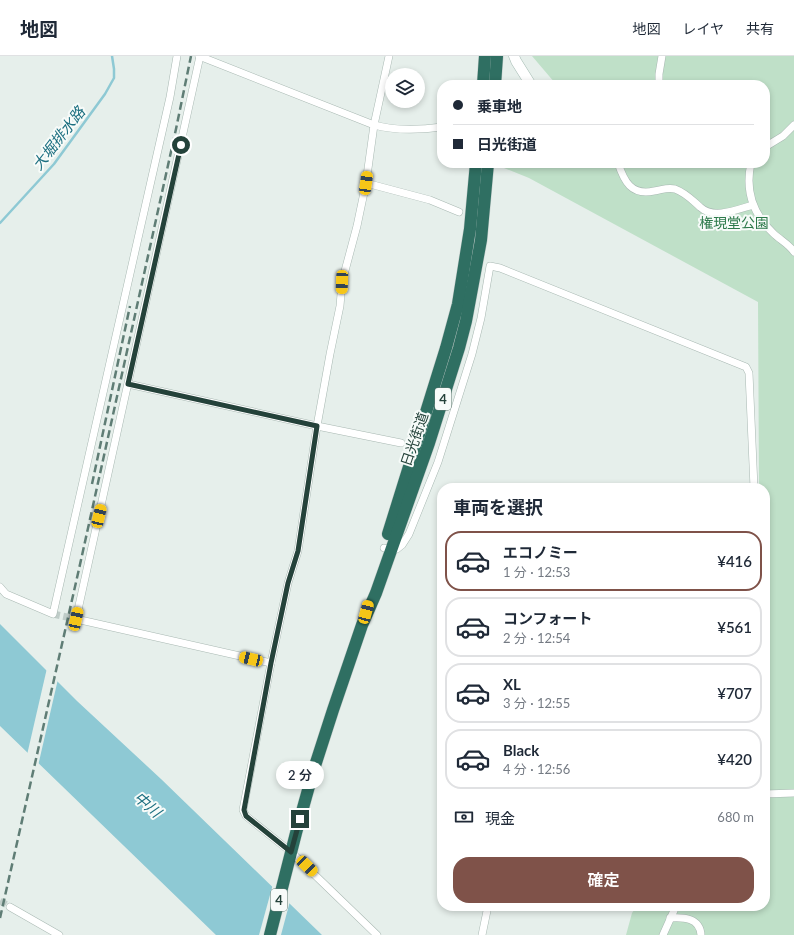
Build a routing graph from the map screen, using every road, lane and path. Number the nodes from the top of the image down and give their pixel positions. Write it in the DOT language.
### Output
graph roads {
  1 [pos="178,56"];
  2 [pos="200,56"];
  3 [pos="389,56"];
  4 [pos="485,56"];
  5 [pos="497,56"];
  6 [pos="514,56"];
  7 [pos="662,56"];
  8 [pos="483,80"];
  9 [pos="495,80"];
  10 [pos="528,80"];
  11 [pos="659,80"];
  12 [pos="374,125"];
  13 [pos="794,125"];
  14 [pos="437,127"];
  15 [pos="770,144"];
  16 [pos="476,168"];
  17 [pos="488,168"];
  18 [pos="620,168"];
  19 [pos="750,168"];
  20 [pos="366,183"];
  21 [pos="753,205"];
  22 [pos="459,212"];
  23 [pos="794,252"];
  24 [pos="128,384"];
  25 [pos="317,426"];
  26 [pos="401,443"];
  27 [pos="754,483"];
  28 [pos="387,549"];
  29 [pos="0,587"];
  30 [pos="271,663"];
  31 [pos="794,793"];
  32 [pos="770,794"];
  33 [pos="291,852"];
  34 [pos="10,907"];
  35 [pos="487,911"];
  36 [pos="674,911"];
  37 [pos="670,918"];
  38 [pos="59,935"];
  39 [pos="270,935"];
  40 [pos="377,935"];
  41 [pos="482,935"];
  42 [pos="663,935"];
  43 [pos="701,935"];
  1 -- 29 [label="street"];
  2 -- 12 [label="street"];
  2 -- 24 [label="street"];
  3 -- 12 [label="street"];
  4 -- 8 [label="highway"];
  5 -- 9 [label="highway"];
  6 -- 10 [label="street"];
  7 -- 11 [label="street"];
  12 -- 14 [label="street"];
  12 -- 20 [label="street"];
  13 -- 15 [label="street"];
  16 -- 28 [label="highway, 日光街道 / 4"];
  17 -- 28 [label="highway, 日光街道 / 4"];
  18 -- 21 [label="street"];
  19 -- 21 [label="street"];
  20 -- 22 [label="street"];
  20 -- 25 [label="street"];
  21 -- 23 [label="street"];
  24 -- 25 [label="street"];
  24 -- 30 [label="street"];
  25 -- 26 [label="street"];
  25 -- 30 [label="street"];
  27 -- 28 [label="street"];
  28 -- 33 [label="highway, 日光街道 / 4"];
  30 -- 33 [label="street"];
  31 -- 32 [label="street"];
  33 -- 39 [label="highway, 日光街道 / 4"];
  33 -- 40 [label="street"];
  34 -- 38 [label="street"];
  35 -- 41 [label="street"];
  36 -- 37 [label="street"];
  37 -- 42 [label="street"];
  37 -- 43 [label="street"];
}
